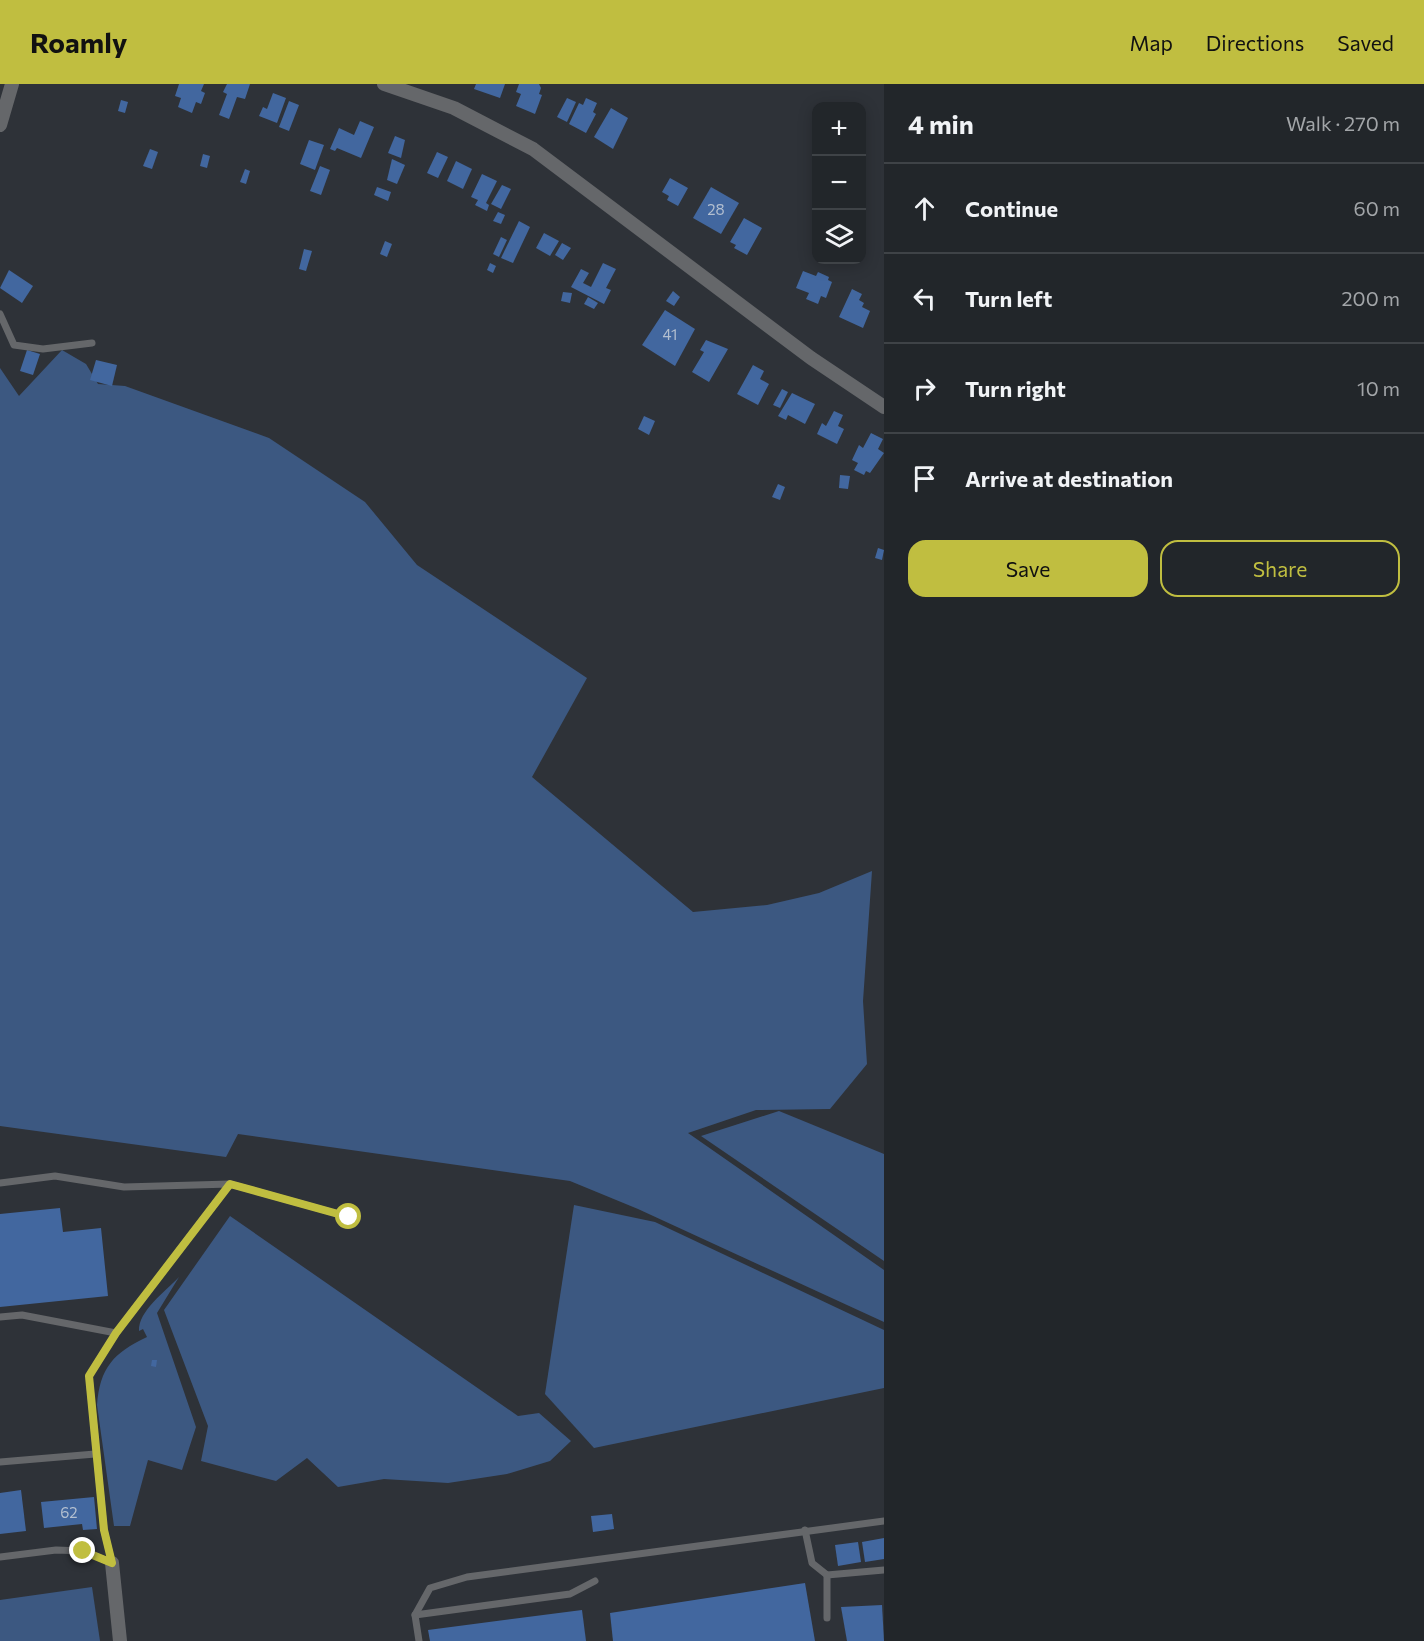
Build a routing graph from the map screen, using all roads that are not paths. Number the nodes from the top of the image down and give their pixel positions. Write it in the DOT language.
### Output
graph roads {
  1 [pos="12,84"];
  2 [pos="384,84"];
  3 [pos="0,125"];
  4 [pos="0,314"];
  5 [pos="92,343"];
  6 [pos="884,407"];
  7 [pos="0,1183"];
  8 [pos="230,1184"];
  9 [pos="349,1217"];
  10 [pos="0,1317"];
  11 [pos="116,1333"];
  12 [pos="95,1454"];
  13 [pos="0,1462"];
  14 [pos="884,1521"];
  15 [pos="805,1530"];
  16 [pos="0,1557"];
  17 [pos="112,1563"];
  18 [pos="884,1570"];
  19 [pos="827,1575"];
  20 [pos="595,1581"];
  21 [pos="415,1615"];
  22 [pos="827,1618"];
  23 [pos="120,1641"];
  24 [pos="418,1641"];
  1 -- 3 [label="street"];
  2 -- 6 [label="street"];
  4 -- 5 [label="lane"];
  7 -- 8 [label="lane"];
  8 -- 9 [label="lane"];
  8 -- 11 [label="lane"];
  10 -- 11 [label="lane"];
  11 -- 12 [label="lane"];
  12 -- 13 [label="lane"];
  12 -- 17 [label="lane"];
  14 -- 15 [label="lane"];
  15 -- 19 [label="lane"];
  15 -- 21 [label="lane"];
  16 -- 17 [label="lane"];
  17 -- 23 [label="street"];
  18 -- 19 [label="lane"];
  19 -- 22 [label="lane"];
  20 -- 21 [label="lane"];
  21 -- 24 [label="lane"];
}
